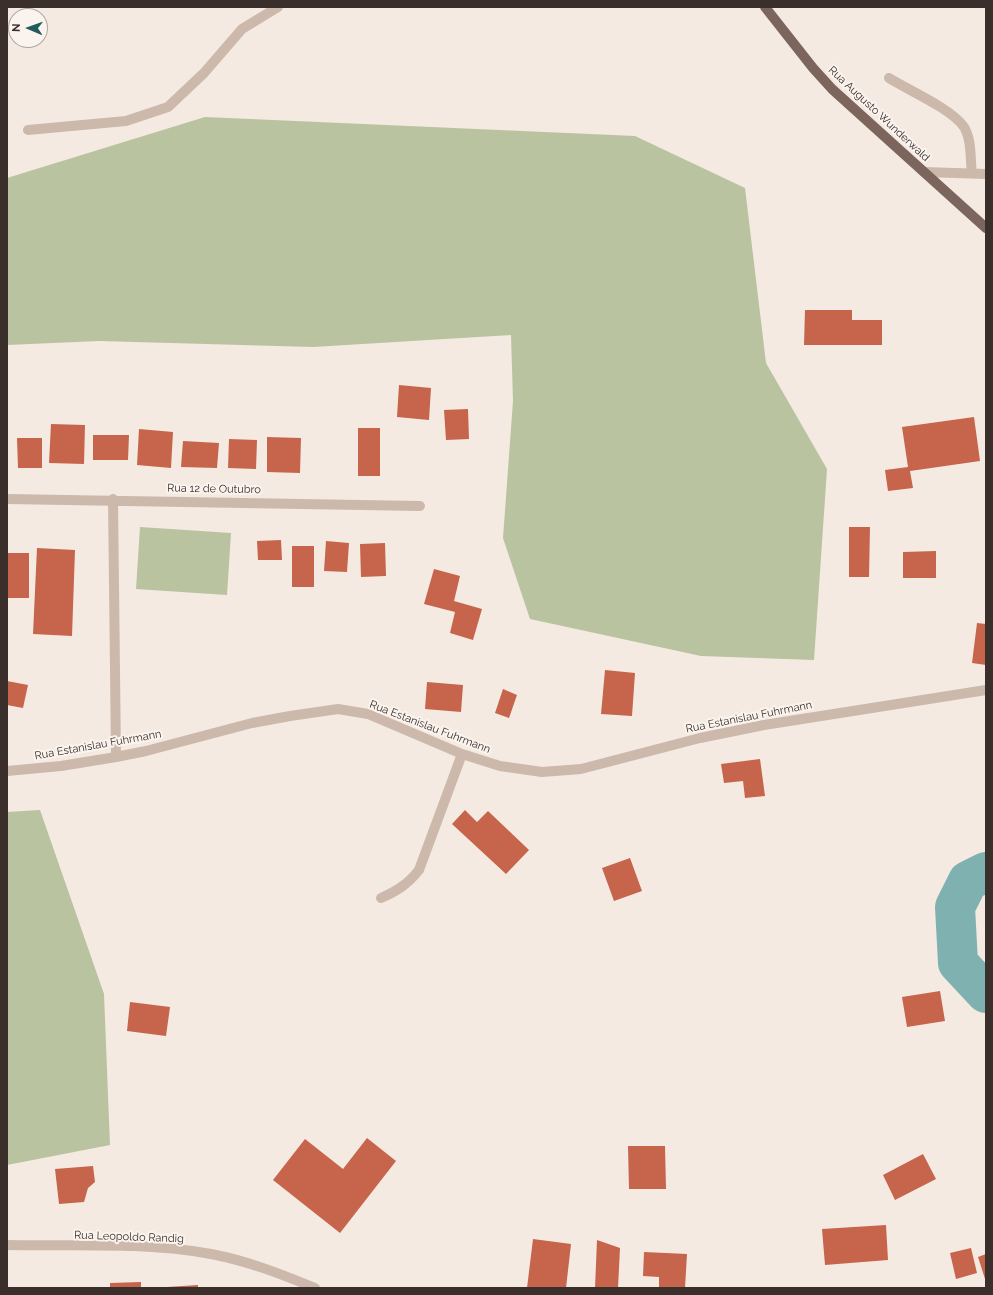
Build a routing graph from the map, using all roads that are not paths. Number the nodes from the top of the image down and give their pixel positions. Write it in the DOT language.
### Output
graph roads {
  1 [pos="278,7"];
  2 [pos="765,7"];
  3 [pos="889,78"];
  4 [pos="28,130"];
  5 [pos="924,172"];
  6 [pos="972,173"];
  7 [pos="986,174"];
  8 [pos="986,228"];
  9 [pos="7,499"];
  10 [pos="113,499"];
  11 [pos="420,506"];
  12 [pos="986,690"];
  13 [pos="462,754"];
  14 [pos="116,757"];
  15 [pos="7,771"];
  16 [pos="381,898"];
  17 [pos="7,1245"];
  18 [pos="316,1288"];
  1 -- 4 [label="street"];
  2 -- 5 [label="main road, Rua Augusto Wunderwald"];
  3 -- 6 [label="street"];
  5 -- 6 [label="street"];
  5 -- 8 [label="main road, Rua Augusto Wunderwald"];
  6 -- 7 [label="street"];
  9 -- 10 [label="street, Rua 12 de Outubro"];
  10 -- 11 [label="street, Rua 12 de Outubro"];
  10 -- 14 [label="street"];
  12 -- 13 [label="street, Rua Estanislau Fuhrmann"];
  13 -- 14 [label="street, Rua Estanislau Fuhrmann"];
  13 -- 16 [label="street"];
  14 -- 15 [label="street, Rua Estanislau Fuhrmann"];
  17 -- 18 [label="street, Rua Leopoldo Randig"];
}
